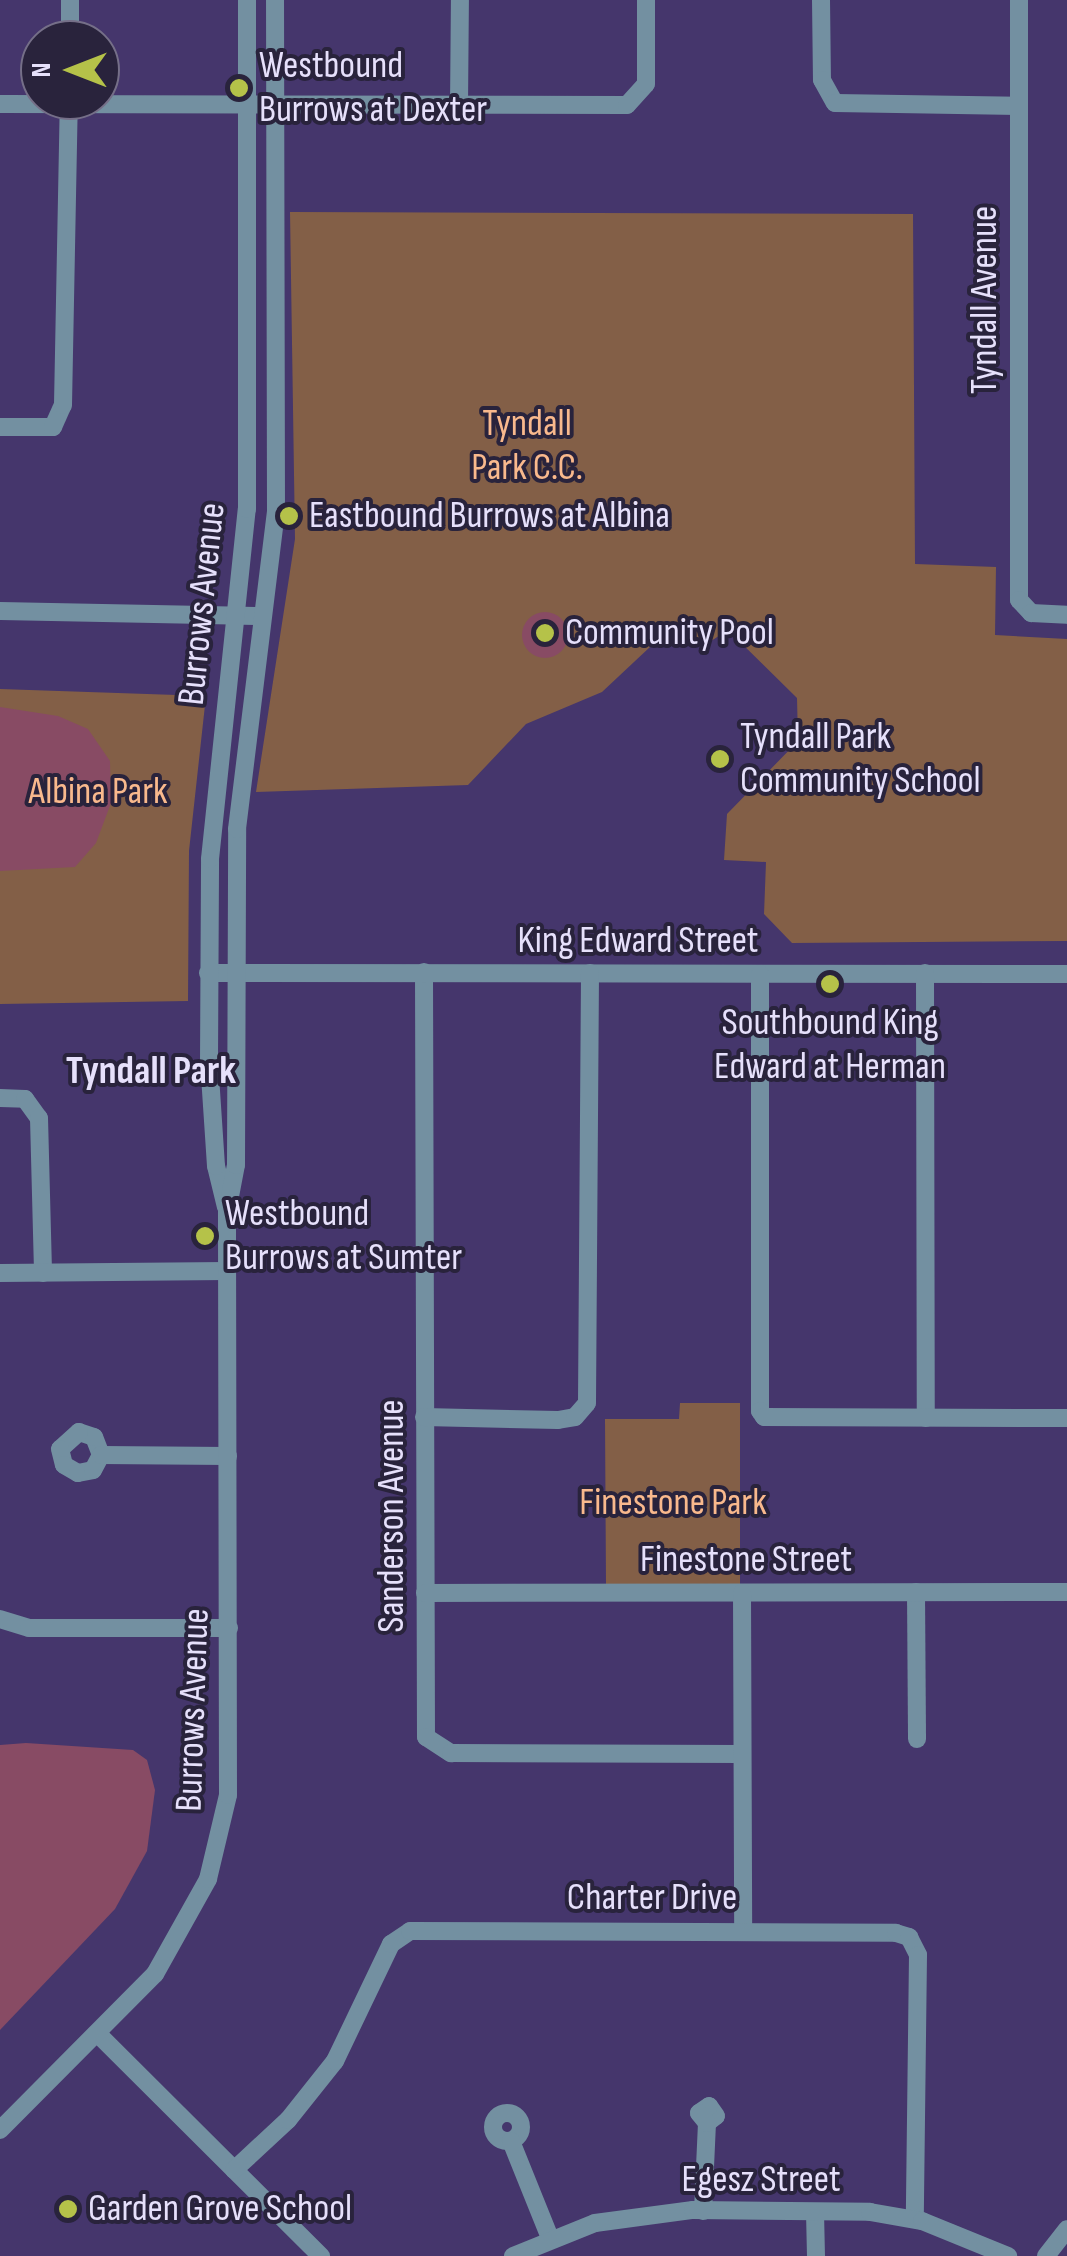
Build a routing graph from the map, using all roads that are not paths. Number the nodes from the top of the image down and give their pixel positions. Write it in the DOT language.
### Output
graph roads {
  1 [pos="247,0"];
  2 [pos="275,0"];
  3 [pos="460,0"];
  4 [pos="646,0"];
  5 [pos="822,0"];
  6 [pos="1020,0"];
  7 [pos="120,104"];
  8 [pos="460,106"];
  9 [pos="1019,106"];
  10 [pos="248,107"];
  11 [pos="276,108"];
  12 [pos="69,120"];
  13 [pos="0,426"];
  14 [pos="0,611"];
  15 [pos="234,614"];
  16 [pos="1067,615"];
  17 [pos="262,616"];
  18 [pos="239,972"];
  19 [pos="424,972"];
  20 [pos="208,973"];
  21 [pos="590,973"];
  22 [pos="925,973"];
  23 [pos="760,974"];
  24 [pos="1067,974"];
  25 [pos="0,1098"];
  26 [pos="228,1212"];
  27 [pos="227,1271"];
  28 [pos="0,1273"];
  29 [pos="43,1273"];
  30 [pos="424,1417"];
  31 [pos="926,1418"];
  32 [pos="1067,1418"];
  33 [pos="101,1454"];
  34 [pos="228,1456"];
  35 [pos="742,1592"];
  36 [pos="916,1592"];
  37 [pos="1067,1592"];
  38 [pos="425,1593"];
  39 [pos="0,1619"];
  40 [pos="229,1628"];
  41 [pos="917,1739"];
  42 [pos="742,1754"];
  43 [pos="743,1930"];
  44 [pos="98,2034"];
  45 [pos="707,2123"];
  46 [pos="0,2130"];
  47 [pos="510,2141"];
  48 [pos="234,2170"];
  49 [pos="703,2211"];
  50 [pos="815,2212"];
  51 [pos="915,2219"];
  52 [pos="1067,2229"];
  53 [pos="550,2238"];
  54 [pos="320,2256"];
  55 [pos="513,2256"];
  56 [pos="816,2256"];
  57 [pos="1008,2256"];
  58 [pos="1046,2256"];
  1 -- 10 [label="street, Burrows Avenue"];
  2 -- 11 [label="street, Burrows Avenue"];
  3 -- 8 [label="street"];
  4 -- 8 [label="street"];
  5 -- 9 [label="street"];
  6 -- 9 [label="street, Tyndall Avenue"];
  7 -- 10 [label="street"];
  8 -- 11 [label="street"];
  9 -- 16 [label="street, Tyndall Avenue"];
  10 -- 11 [label="street"];
  10 -- 15 [label="street, Burrows Avenue"];
  11 -- 17 [label="street, Burrows Avenue"];
  12 -- 13 [label="street"];
  14 -- 15 [label="street"];
  15 -- 17 [label="street"];
  15 -- 20 [label="street, Burrows Avenue"];
  17 -- 18 [label="street, Burrows Avenue"];
  18 -- 19 [label="street, King Edward Street"];
  18 -- 20 [label="street, King Edward Street"];
  18 -- 26 [label="street, Burrows Avenue"];
  19 -- 21 [label="street, King Edward Street"];
  19 -- 30 [label="street, Sanderson Avenue"];
  20 -- 26 [label="street, Burrows Avenue"];
  21 -- 23 [label="street, King Edward Street"];
  21 -- 30 [label="street"];
  22 -- 23 [label="street, King Edward Street"];
  22 -- 24 [label="street, King Edward Street"];
  22 -- 31 [label="street"];
  23 -- 31 [label="street"];
  25 -- 29 [label="street"];
  26 -- 27 [label="street, Burrows Avenue"];
  27 -- 29 [label="street"];
  27 -- 34 [label="street, Burrows Avenue"];
  28 -- 29 [label="street"];
  30 -- 38 [label="street, Sanderson Avenue"];
  31 -- 32 [label="street"];
  33 -- 34 [label="street"];
  34 -- 40 [label="street, Burrows Avenue"];
  35 -- 36 [label="street, Finestone Street"];
  35 -- 38 [label="street, Finestone Street"];
  35 -- 42 [label="street"];
  36 -- 37 [label="street, Finestone Street"];
  36 -- 41 [label="street"];
  38 -- 42 [label="street, Sanderson Avenue"];
  39 -- 40 [label="street"];
  40 -- 44 [label="street, Burrows Avenue"];
  42 -- 43 [label="street"];
  43 -- 48 [label="street, Charter Drive"];
  43 -- 51 [label="street, Charter Drive"];
  44 -- 46 [label="street, Burrows Avenue"];
  44 -- 48 [label="street"];
  45 -- 49 [label="street"];
  47 -- 53 [label="street"];
  48 -- 54 [label="street"];
  49 -- 50 [label="street, Egesz Street"];
  49 -- 53 [label="street, Egesz Street"];
  50 -- 51 [label="street, Egesz Street"];
  50 -- 56 [label="street"];
  51 -- 57 [label="street, Egesz Street"];
  52 -- 58 [label="street"];
  53 -- 55 [label="street, Egesz Street"];
}
